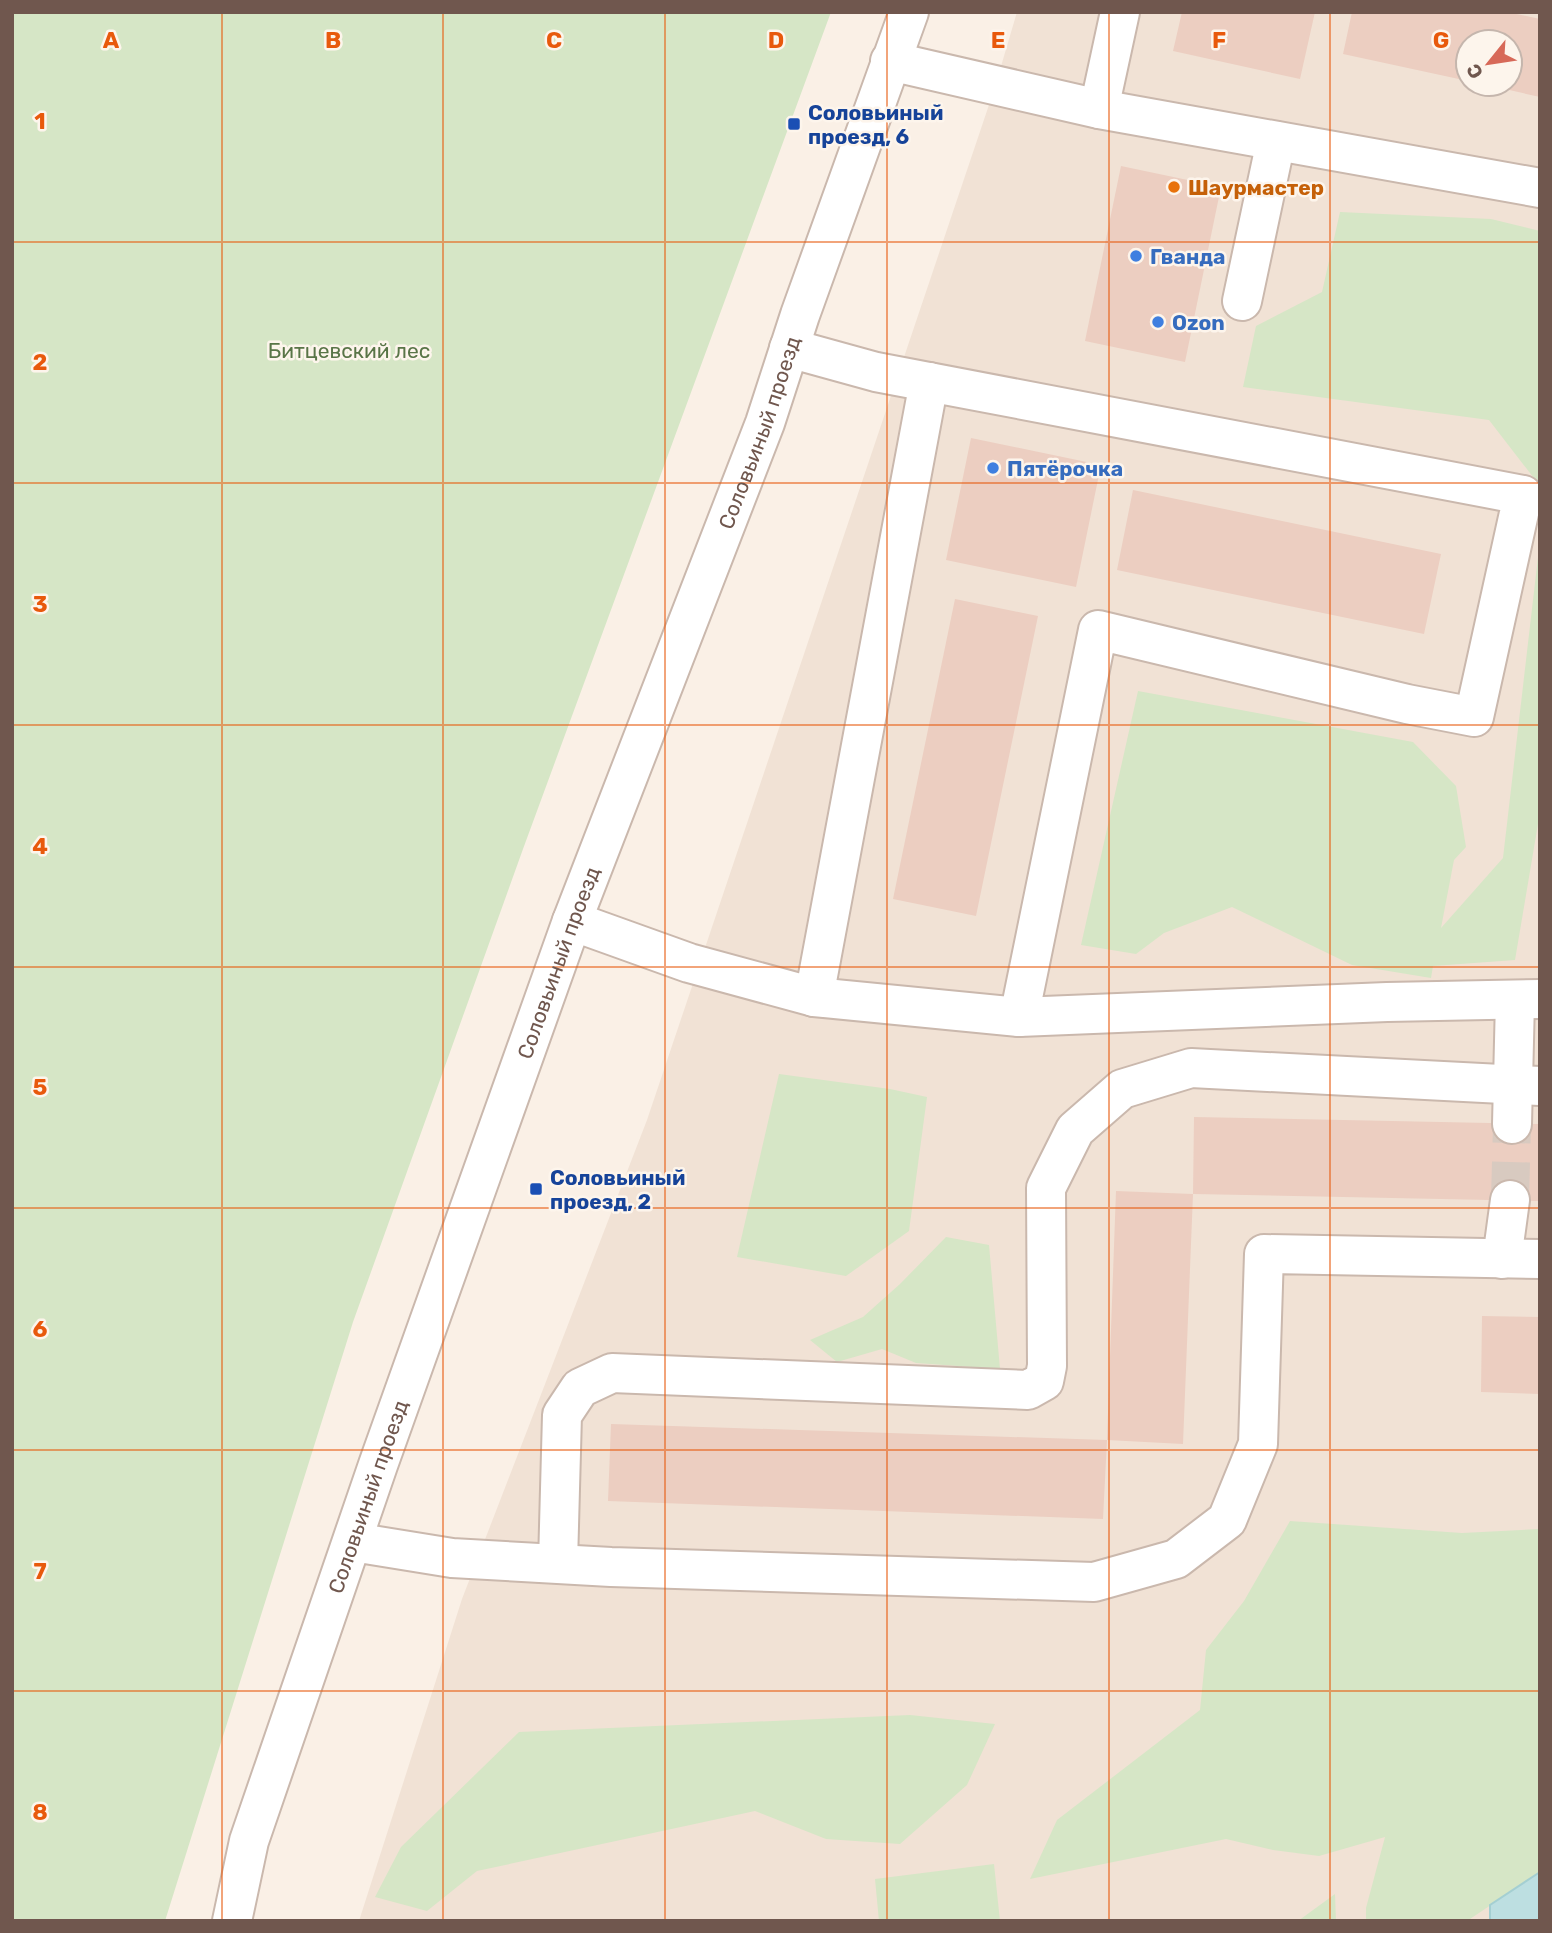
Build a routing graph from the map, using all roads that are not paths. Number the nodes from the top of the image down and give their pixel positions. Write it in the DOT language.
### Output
graph roads {
  1 [pos="909,12"];
  2 [pos="1120,12"];
  3 [pos="890,61"];
  4 [pos="1099,109"];
  5 [pos="1276,141"];
  6 [pos="1540,188"];
  7 [pos="1242,301"];
  8 [pos="789,348"];
  9 [pos="929,382"];
  10 [pos="572,921"];
  11 [pos="814,997"];
  12 [pos="1528,1000"];
  13 [pos="1019,1017"];
  14 [pos="1527,1085"];
  15 [pos="1512,1124"];
  16 [pos="1510,1200"];
  17 [pos="1502,1259"];
  18 [pos="1540,1259"];
  19 [pos="353,1542"];
  20 [pos="558,1563"];
  21 [pos="232,1921"];
  1 -- 3 [label="street, Соловьиный проезд"];
  2 -- 4 [label="street"];
  3 -- 4 [label="street"];
  3 -- 8 [label="street, Соловьиный проезд"];
  4 -- 5 [label="street"];
  5 -- 6 [label="street"];
  5 -- 7 [label="street"];
  8 -- 9 [label="street"];
  8 -- 10 [label="street, Соловьиный проезд"];
  9 -- 11 [label="street"];
  9 -- 13 [label="street"];
  10 -- 11 [label="street"];
  10 -- 19 [label="street, Соловьиный проезд"];
  11 -- 13 [label="street"];
  12 -- 13 [label="street"];
  12 -- 14 [label="street"];
  14 -- 15 [label="street"];
  14 -- 20 [label="street"];
  16 -- 17 [label="street"];
  17 -- 18 [label="street"];
  17 -- 20 [label="street"];
  19 -- 20 [label="street"];
  19 -- 21 [label="street, Соловьиный проезд"];
}
